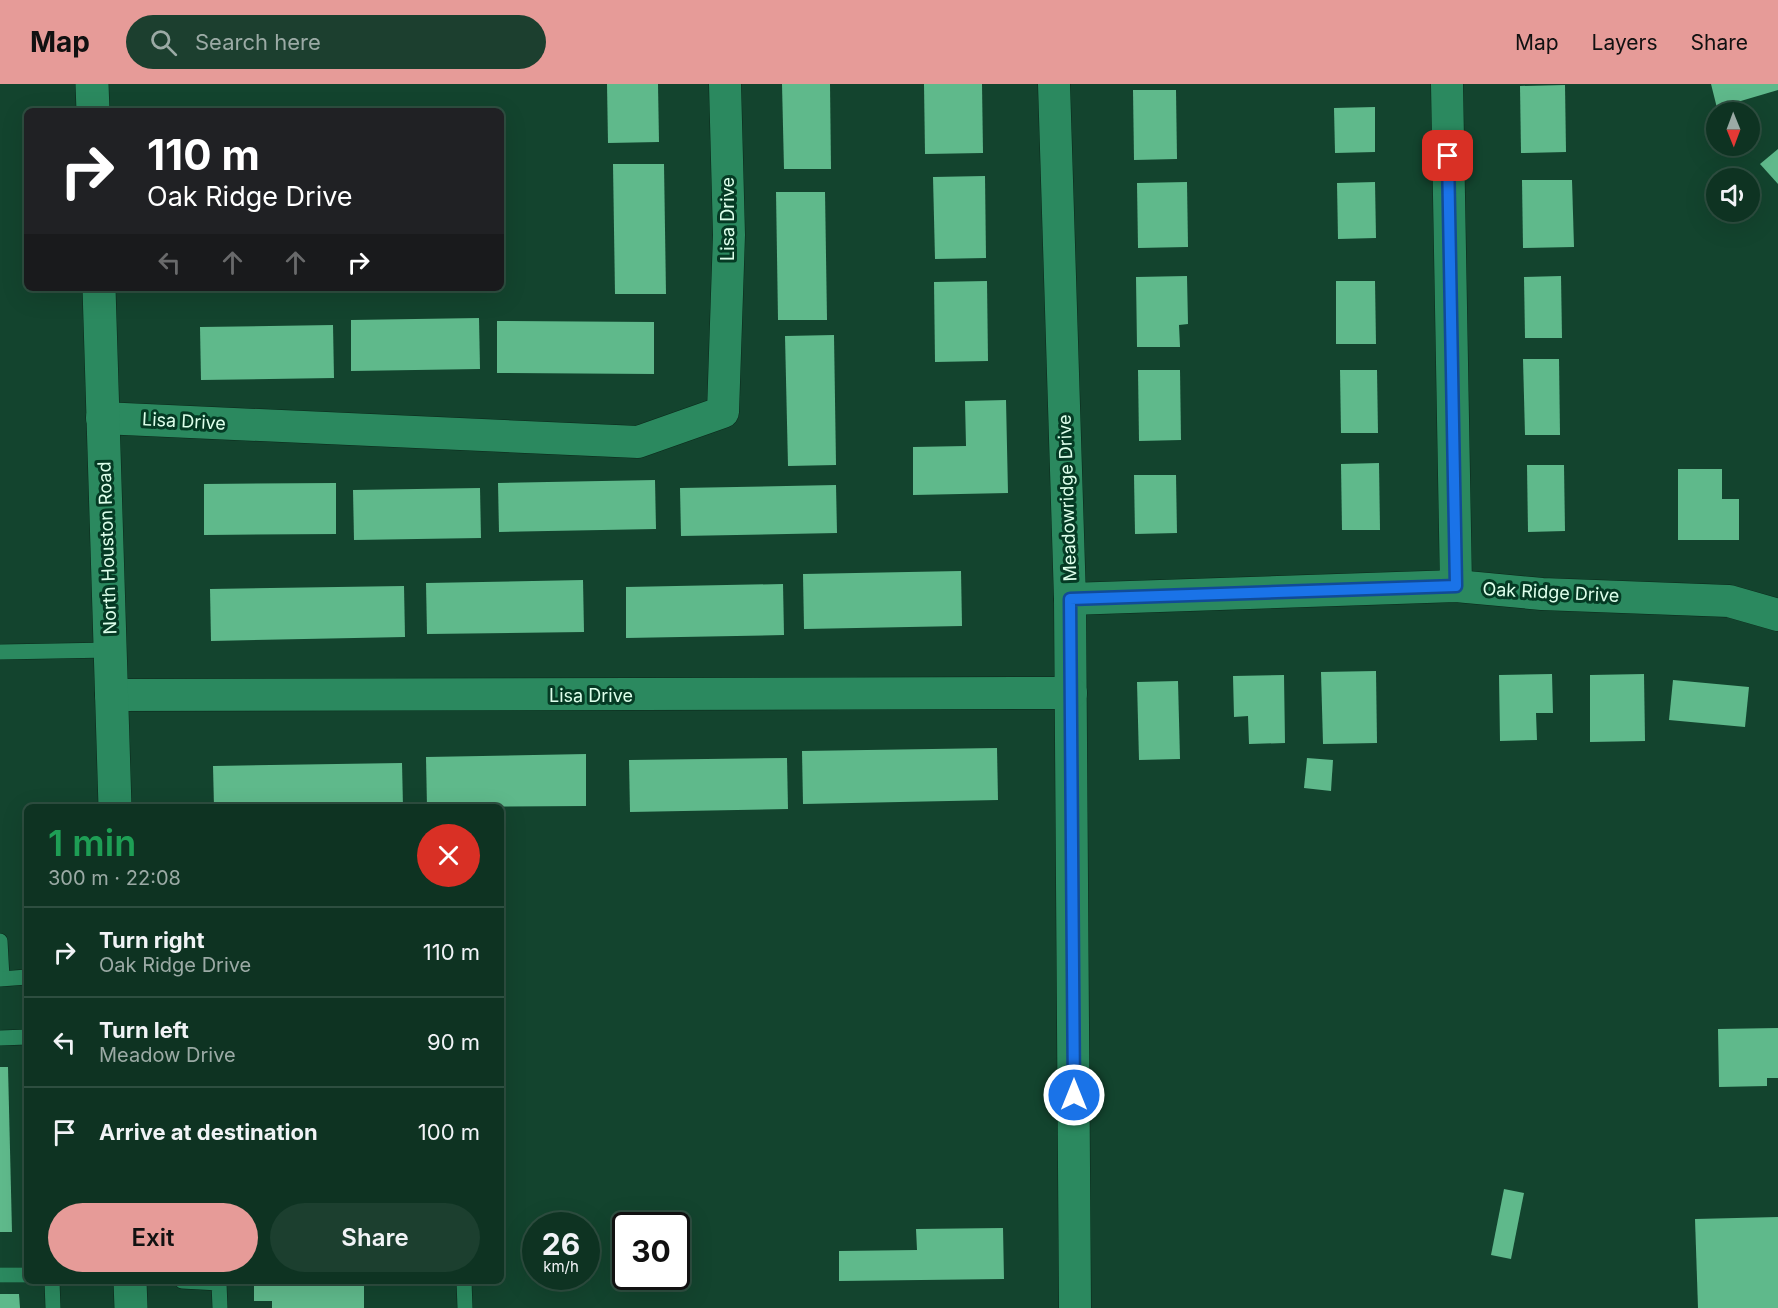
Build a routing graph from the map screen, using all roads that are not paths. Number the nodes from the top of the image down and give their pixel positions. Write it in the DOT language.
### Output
graph roads {
  1 [pos="92,84"];
  2 [pos="725,84"];
  3 [pos="1053,84"];
  4 [pos="1447,84"];
  5 [pos="93,108"];
  6 [pos="99,291"];
  7 [pos="102,418"];
  8 [pos="1456,586"];
  9 [pos="1070,599"];
  10 [pos="1778,615"];
  11 [pos="110,650"];
  12 [pos="0,652"];
  13 [pos="1071,693"];
  14 [pos="111,695"];
  15 [pos="115,804"];
  16 [pos="0,941"];
  17 [pos="1,978"];
  18 [pos="24,978"];
  19 [pos="24,1037"];
  20 [pos="0,1038"];
  21 [pos="0,1275"];
  22 [pos="24,1275"];
  23 [pos="52,1284"];
  24 [pos="130,1284"];
  25 [pos="219,1284"];
  26 [pos="464,1284"];
  27 [pos="53,1308"];
  28 [pos="131,1308"];
  29 [pos="220,1308"];
  30 [pos="465,1308"];
  31 [pos="1075,1308"];
  1 -- 5 [label="street"];
  2 -- 7 [label="street, Lisa Drive"];
  3 -- 9 [label="street, Meadowridge Drive"];
  4 -- 8 [label="street"];
  6 -- 7 [label="street, North Houston Road"];
  7 -- 11 [label="street, North Houston Road"];
  8 -- 9 [label="street, Oak Ridge Drive"];
  8 -- 10 [label="street, Oak Ridge Drive"];
  9 -- 13 [label="street, Meadowridge Drive"];
  11 -- 12 [label="lane"];
  11 -- 14 [label="street, North Houston Road"];
  13 -- 14 [label="street, Lisa Drive"];
  13 -- 31 [label="street, Meadowridge Drive"];
  14 -- 15 [label="street, North Houston Road"];
  16 -- 17 [label="lane"];
  17 -- 18 [label="lane"];
  19 -- 20 [label="lane"];
  21 -- 22 [label="lane"];
  23 -- 27 [label="lane"];
  24 -- 28 [label="street"];
  25 -- 29 [label="lane"];
  26 -- 30 [label="lane"];
}
